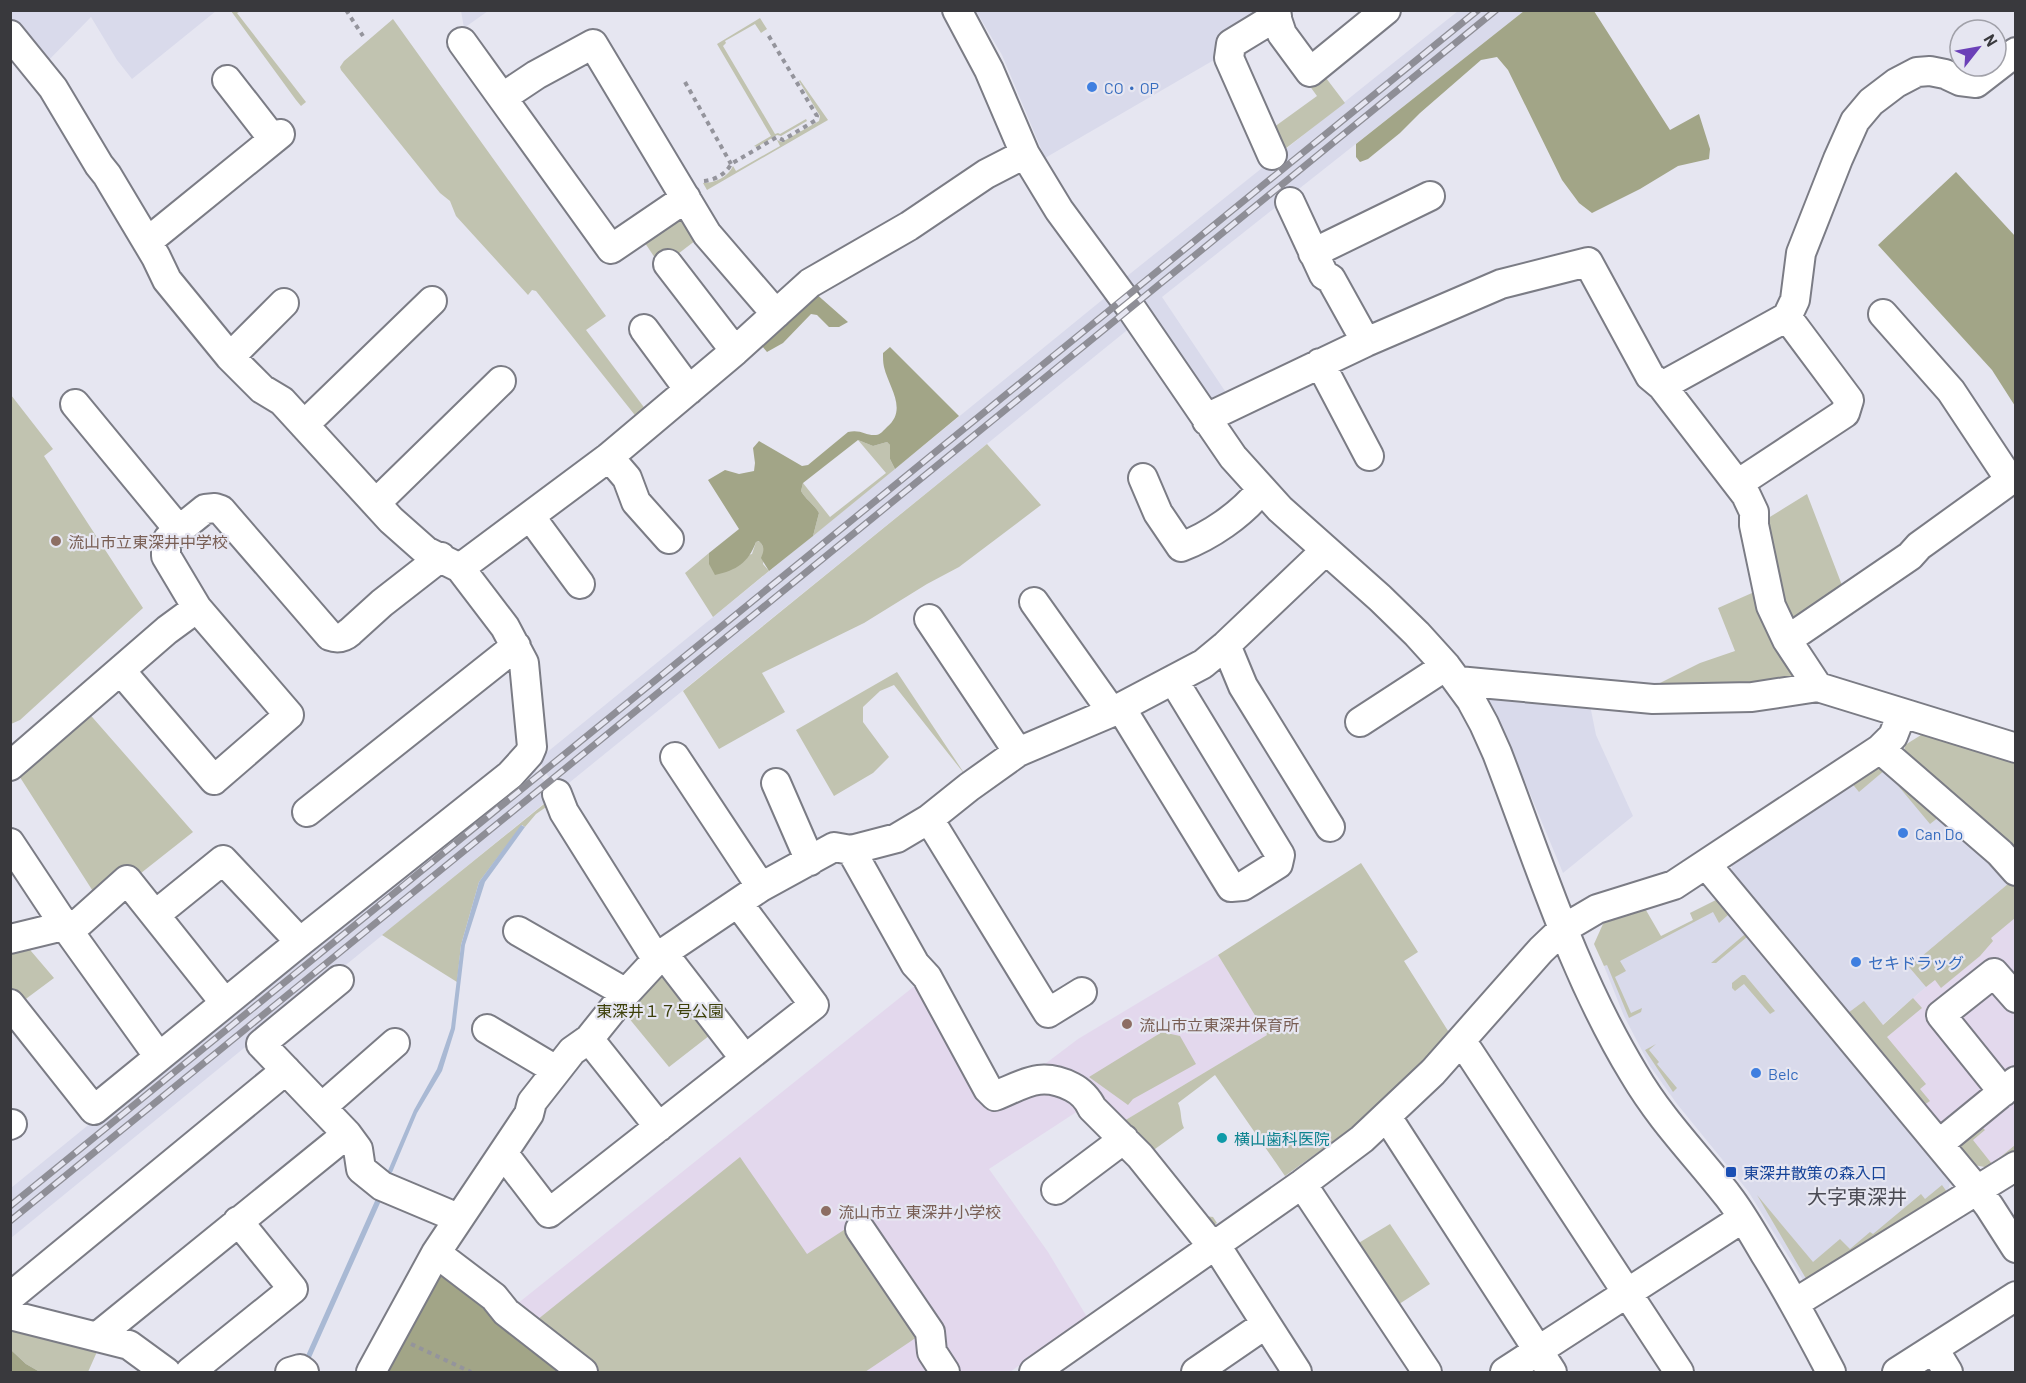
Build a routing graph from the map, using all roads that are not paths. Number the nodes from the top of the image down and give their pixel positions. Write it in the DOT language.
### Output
graph roads {
  1 [pos="957,10"];
  2 [pos="1386,10"];
  3 [pos="1276,13"];
  4 [pos="10,35"];
  5 [pos="462,42"];
  6 [pos="2016,52"];
  7 [pos="227,80"];
  8 [pos="503,98"];
  9 [pos="1025,154"];
  10 [pos="1272,155"];
  11 [pos="684,195"];
  12 [pos="1430,196"];
  13 [pos="1290,202"];
  14 [pos="147,242"];
  15 [pos="1313,253"];
  16 [pos="668,264"];
  17 [pos="432,301"];
  18 [pos="284,303"];
  19 [pos="776,314"];
  20 [pos="1883,314"];
  21 [pos="1787,317"];
  22 [pos="644,329"];
  23 [pos="1366,342"];
  24 [pos="735,351"];
  25 [pos="230,357"];
  26 [pos="1320,363"];
  27 [pos="501,381"];
  28 [pos="1662,386"];
  29 [pos="689,390"];
  30 [pos="75,404"];
  31 [pos="1207,420"];
  32 [pos="304,426"];
  33 [pos="609,456"];
  34 [pos="1369,456"];
  35 [pos="1143,478"];
  36 [pos="2013,478"];
  37 [pos="1738,483"];
  38 [pos="1261,490"];
  39 [pos="376,503"];
  40 [pos="530,516"];
  41 [pos="179,530"];
  42 [pos="669,539"];
  43 [pos="1326,550"];
  44 [pos="450,563"];
  45 [pos="580,584"];
  46 [pos="1034,602"];
  47 [pos="197,608"];
  48 [pos="929,619"];
  49 [pos="1787,640"];
  50 [pos="1226,645"];
  51 [pos="516,646"];
  52 [pos="121,671"];
  53 [pos="1452,674"];
  54 [pos="1174,681"];
  55 [pos="1818,687"];
  56 [pos="1116,710"];
  57 [pos="1902,713"];
  58 [pos="1359,722"];
  59 [pos="2016,748"];
  60 [pos="1880,749"];
  61 [pos="1018,752"];
  62 [pos="675,757"];
  63 [pos="10,766"];
  64 [pos="776,783"];
  65 [pos="556,794"];
  66 [pos="307,812"];
  67 [pos="929,819"];
  68 [pos="1330,827"];
  69 [pos="10,843"];
  70 [pos="851,850"];
  71 [pos="810,861"];
  72 [pos="1706,864"];
  73 [pos="2016,871"];
  74 [pos="761,887"];
  75 [pos="738,903"];
  76 [pos="155,915"];
  77 [pos="65,926"];
  78 [pos="1563,929"];
  79 [pos="518,931"];
  80 [pos="10,939"];
  81 [pos="300,942"];
  82 [pos="660,957"];
  83 [pos="339,980"];
  84 [pos="1082,992"];
  85 [pos="626,993"];
  86 [pos="2016,998"];
  87 [pos="225,1003"];
  88 [pos="10,1004"];
  89 [pos="487,1029"];
  90 [pos="589,1039"];
  91 [pos="395,1043"];
  92 [pos="1460,1043"];
  93 [pos="159,1057"];
  94 [pos="745,1059"];
  95 [pos="286,1070"];
  96 [pos="556,1070"];
  97 [pos="2009,1086"];
  98 [pos="322,1107"];
  99 [pos="1387,1117"];
  100 [pos="659,1126"];
  101 [pos="347,1134"];
  102 [pos="1124,1139"];
  103 [pos="1939,1144"];
  104 [pos="503,1153"];
  105 [pos="2016,1166"];
  106 [pos="1302,1184"];
  107 [pos="1976,1189"];
  108 [pos="1056,1190"];
  109 [pos="458,1218"];
  110 [pos="1743,1218"];
  111 [pos="238,1221"];
  112 [pos="860,1229"];
  113 [pos="1215,1244"];
  114 [pos="2016,1248"];
  115 [pos="436,1253"];
  116 [pos="1627,1293"];
  117 [pos="2016,1296"];
  118 [pos="10,1298"];
  119 [pos="1795,1303"];
  120 [pos="10,1315"];
  121 [pos="1266,1324"];
  122 [pos="98,1336"];
  123 [pos="1941,1361"];
  124 [pos="1545,1362"];
  125 [pos="166,1372"];
  126 [pos="190,1372"];
  127 [pos="290,1372"];
  128 [pos="304,1372"];
  129 [pos="371,1372"];
  130 [pos="583,1372"];
  131 [pos="945,1372"];
  132 [pos="1034,1372"];
  133 [pos="1196,1372"];
  134 [pos="1297,1372"];
  135 [pos="1427,1372"];
  136 [pos="1505,1372"];
  137 [pos="1679,1372"];
  138 [pos="1831,1372"];
  139 [pos="1897,1372"];
  1 -- 9 [label="street"];
  2 -- 3 [label="street"];
  3 -- 10 [label="street"];
  4 -- 14 [label="street"];
  5 -- 8 [label="street"];
  6 -- 21 [label="street"];
  7 -- 14 [label="street"];
  8 -- 11 [label="street"];
  8 -- 11 [label="street"];
  9 -- 19 [label="street"];
  9 -- 31 [label="street"];
  11 -- 19 [label="street"];
  12 -- 15 [label="street"];
  13 -- 15 [label="street"];
  14 -- 25 [label="street"];
  15 -- 23 [label="street"];
  16 -- 24 [label="street"];
  17 -- 32 [label="street"];
  18 -- 25 [label="street"];
  19 -- 24 [label="street"];
  20 -- 36 [label="street"];
  21 -- 28 [label="street"];
  21 -- 37 [label="street"];
  22 -- 29 [label="street"];
  23 -- 26 [label="street"];
  23 -- 28 [label="street"];
  24 -- 29 [label="street"];
  25 -- 32 [label="street"];
  26 -- 31 [label="street"];
  26 -- 34 [label="street"];
  27 -- 39 [label="street"];
  28 -- 37 [label="street"];
  29 -- 33 [label="street"];
  30 -- 41 [label="street"];
  31 -- 38 [label="street"];
  32 -- 39 [label="street"];
  33 -- 40 [label="street"];
  33 -- 42 [label="street"];
  35 -- 38 [label="street"];
  36 -- 49 [label="street"];
  37 -- 49 [label="street"];
  38 -- 43 [label="street"];
  39 -- 44 [label="street"];
  40 -- 44 [label="street"];
  40 -- 45 [label="street"];
  41 -- 44 [label="street"];
  41 -- 47 [label="street"];
  43 -- 50 [label="street"];
  43 -- 53 [label="street"];
  44 -- 51 [label="street"];
  46 -- 56 [label="street"];
  47 -- 52 [label="street"];
  47 -- 52 [label="street"];
  48 -- 61 [label="street"];
  49 -- 55 [label="street"];
  50 -- 54 [label="street"];
  50 -- 68 [label="street"];
  51 -- 66 [label="street"];
  51 -- 81 [label="street"];
  52 -- 63 [label="street"];
  53 -- 55 [label="street"];
  53 -- 58 [label="street"];
  53 -- 78 [label="street"];
  54 -- 56 [label="street"];
  54 -- 56 [label="street"];
  55 -- 57 [label="street"];
  56 -- 61 [label="street"];
  57 -- 59 [label="street"];
  57 -- 60 [label="street"];
  60 -- 72 [label="street"];
  60 -- 73 [label="street"];
  61 -- 67 [label="street"];
  62 -- 74 [label="street"];
  64 -- 71 [label="street"];
  65 -- 82 [label="street"];
  67 -- 70 [label="street"];
  67 -- 84 [label="street"];
  69 -- 77 [label="street"];
  70 -- 71 [label="street"];
  70 -- 102 [label="street"];
  71 -- 74 [label="street"];
  72 -- 78 [label="street"];
  72 -- 103 [label="street"];
  74 -- 75 [label="street"];
  75 -- 82 [label="street"];
  75 -- 94 [label="street"];
  76 -- 77 [label="street"];
  76 -- 81 [label="street"];
  76 -- 87 [label="street"];
  77 -- 80 [label="street"];
  77 -- 93 [label="street"];
  78 -- 92 [label="street"];
  78 -- 110 [label="street"];
  79 -- 85 [label="street"];
  81 -- 87 [label="street"];
  82 -- 85 [label="street"];
  82 -- 94 [label="street"];
  83 -- 95 [label="street"];
  85 -- 90 [label="street"];
  86 -- 97 [label="street"];
  87 -- 93 [label="street"];
  88 -- 93 [label="street"];
  89 -- 96 [label="street"];
  90 -- 96 [label="street"];
  90 -- 100 [label="street"];
  91 -- 98 [label="street"];
  92 -- 99 [label="street"];
  92 -- 116 [label="street"];
  94 -- 100 [label="street"];
  95 -- 98 [label="street"];
  95 -- 118 [label="street"];
  96 -- 104 [label="street"];
  97 -- 103 [label="street"];
  98 -- 101 [label="street"];
  99 -- 106 [label="street"];
  99 -- 124 [label="street"];
  100 -- 104 [label="street"];
  101 -- 109 [label="street"];
  101 -- 111 [label="street"];
  102 -- 108 [label="street"];
  102 -- 113 [label="street"];
  103 -- 107 [label="street"];
  104 -- 109 [label="street"];
  105 -- 107 [label="street"];
  106 -- 113 [label="street"];
  106 -- 135 [label="street"];
  107 -- 114 [label="street"];
  107 -- 119 [label="street"];
  109 -- 115 [label="street"];
  110 -- 116 [label="street"];
  110 -- 119 [label="street"];
  111 -- 122 [label="street"];
  111 -- 126 [label="street"];
  112 -- 131 [label="street"];
  113 -- 121 [label="street"];
  113 -- 132 [label="street"];
  115 -- 129 [label="street"];
  115 -- 130 [label="street"];
  116 -- 124 [label="street"];
  116 -- 137 [label="street"];
  117 -- 123 [label="street"];
  119 -- 138 [label="street"];
  120 -- 122 [label="street"];
  121 -- 133 [label="street"];
  121 -- 134 [label="street"];
  122 -- 125 [label="street"];
  123 -- 139 [label="street"];
  124 -- 136 [label="street"];
  127 -- 128 [label="street"];
}
